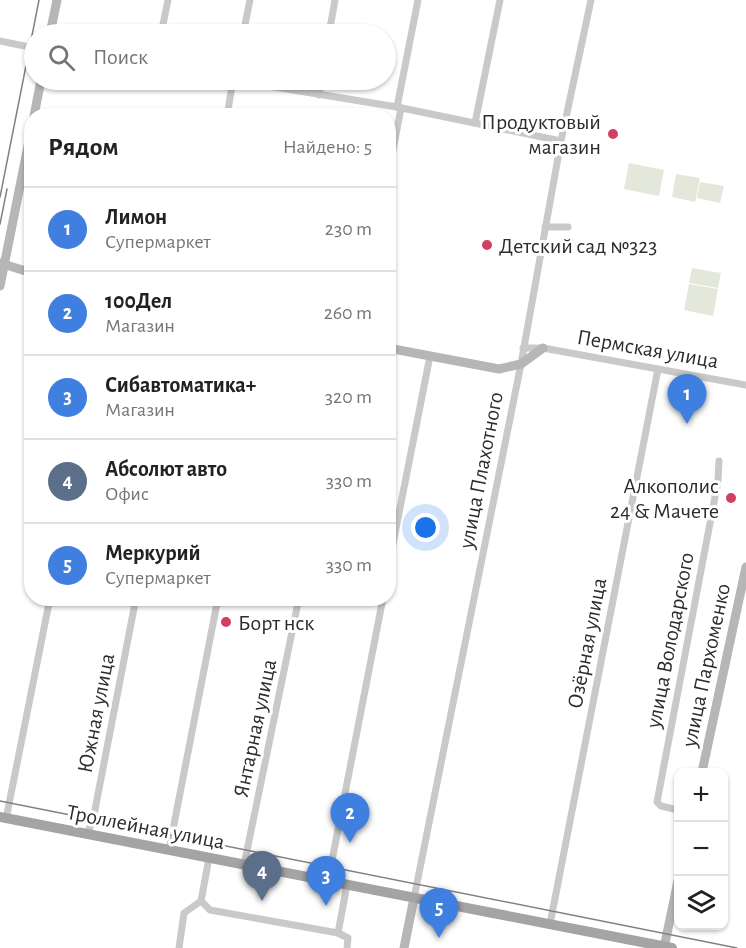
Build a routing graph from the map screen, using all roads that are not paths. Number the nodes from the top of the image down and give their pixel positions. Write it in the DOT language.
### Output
graph roads {
  1 [pos="57,0"];
  2 [pos="168,0"];
  3 [pos="250,0"];
  4 [pos="334,0"];
  5 [pos="417,0"];
  6 [pos="500,0"];
  7 [pos="591,0"];
  8 [pos="52,24"];
  9 [pos="163,24"];
  10 [pos="245,24"];
  11 [pos="330,24"];
  12 [pos="0,40"];
  13 [pos="24,46"];
  14 [pos="39,90"];
  15 [pos="231,90"];
  16 [pos="290,90"];
  17 [pos="319,90"];
  18 [pos="318,95"];
  19 [pos="36,108"];
  20 [pos="228,108"];
  21 [pos="399,108"];
  22 [pos="475,123"];
  23 [pos="396,127"];
  24 [pos="561,141"];
  25 [pos="24,163"];
  26 [pos="545,227"];
  27 [pos="568,227"];
  28 [pos="2,264"];
  29 [pos="24,271"];
  30 [pos="0,286"];
  31 [pos="523,348"];
  32 [pos="543,348"];
  33 [pos="396,350"];
  34 [pos="430,356"];
  35 [pos="521,364"];
  36 [pos="658,369"];
  37 [pos="746,386"];
  38 [pos="719,461"];
  39 [pos="396,528"];
  40 [pos="746,567"];
  41 [pos="48,606"];
  42 [pos="134,606"];
  43 [pos="216,606"];
  44 [pos="297,606"];
  45 [pos="381,606"];
  46 [pos="703,768"];
  47 [pos="674,809"];
  48 [pos="3,818"];
  49 [pos="87,834"];
  50 [pos="169,850"];
  51 [pos="209,858"];
  52 [pos="244,865"];
  53 [pos="328,881"];
  54 [pos="347,885"];
  55 [pos="414,898"];
  56 [pos="201,901"];
  57 [pos="674,905"];
  58 [pos="549,924"];
  59 [pos="338,933"];
  60 [pos="179,948"];
  61 [pos="347,948"];
  62 [pos="404,948"];
  63 [pos="667,948"];
  1 -- 8 [label="street"];
  2 -- 9 [label="street"];
  3 -- 10 [label="street"];
  4 -- 11 [label="street"];
  5 -- 21 [label="street"];
  6 -- 22 [label="street"];
  7 -- 24 [label="street, улица Плахотного"];
  12 -- 13 [label="street"];
  14 -- 19 [label="street"];
  15 -- 20 [label="street"];
  16 -- 18 [label="street"];
  17 -- 18 [label="street"];
  18 -- 21 [label="street"];
  21 -- 22 [label="street"];
  21 -- 23 [label="street"];
  22 -- 24 [label="street"];
  24 -- 26 [label="street, улица Плахотного"];
  25 -- 28 [label="street"];
  26 -- 27 [label="street"];
  26 -- 31 [label="street, улица Плахотного"];
  28 -- 29 [label="street"];
  28 -- 30 [label="street"];
  31 -- 32 [label="street, Пермская улица"];
  31 -- 35 [label="street, улица Плахотного"];
  32 -- 35 [label="street, Пермская улица"];
  32 -- 36 [label="street, Пермская улица"];
  33 -- 34 [label="street, Пермская улица"];
  34 -- 35 [label="street, Пермская улица"];
  34 -- 39 [label="street"];
  35 -- 55 [label="street, улица Плахотного"];
  36 -- 37 [label="street, Пермская улица"];
  36 -- 58 [label="street, Озёрная улица"];
  38 -- 47 [label="street, улица Володарского"];
  40 -- 46 [label="street, улица Пархоменко"];
  41 -- 48 [label="street"];
  42 -- 49 [label="street, Южная улица"];
  43 -- 50 [label="street"];
  44 -- 52 [label="street, Янтарная улица"];
  45 -- 53 [label="street"];
  48 -- 49 [label="main road, Троллейная улица"];
  49 -- 50 [label="main road, Троллейная улица"];
  50 -- 51 [label="main road, Троллейная улица"];
  51 -- 52 [label="main road, Троллейная улица"];
  51 -- 56 [label="street"];
  52 -- 53 [label="main road, Троллейная улица"];
  53 -- 54 [label="main road, Троллейная улица"];
  54 -- 55 [label="main road, Троллейная улица"];
  54 -- 59 [label="street"];
  55 -- 58 [label="main road, Троллейная улица"];
  55 -- 62 [label="street, улица Плахотного"];
  56 -- 59 [label="street"];
  56 -- 60 [label="street"];
  57 -- 63 [label="street"];
  58 -- 63 [label="main road, Троллейная улица"];
  59 -- 61 [label="street"];
}
